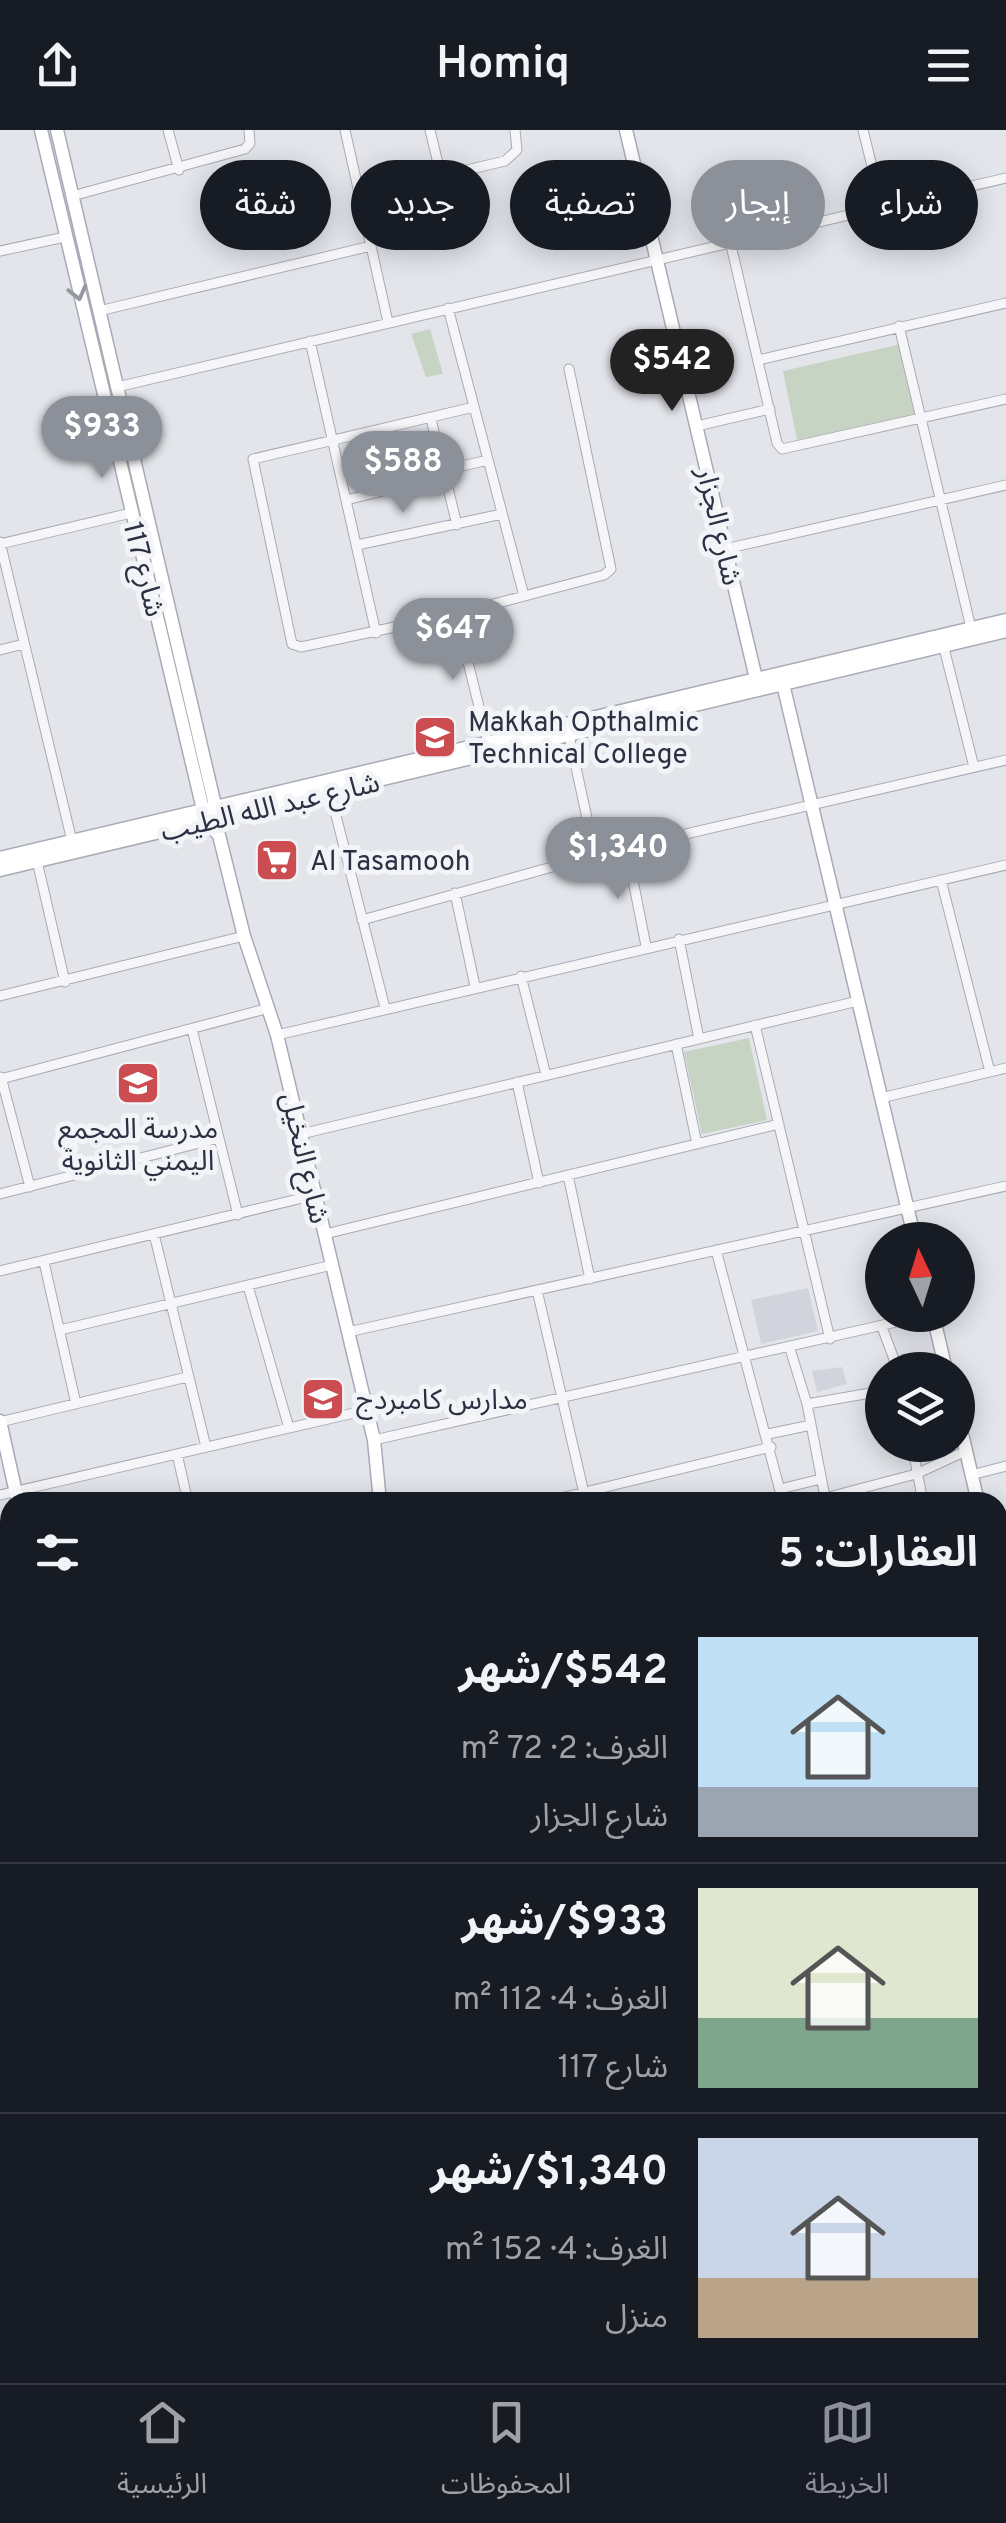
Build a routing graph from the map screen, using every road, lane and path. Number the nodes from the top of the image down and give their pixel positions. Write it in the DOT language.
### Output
graph roads {
  1 [pos="41,130"];
  2 [pos="57,130"];
  3 [pos="168,130"];
  4 [pos="249,130"];
  5 [pos="346,130"];
  6 [pos="430,130"];
  7 [pos="515,130"];
  8 [pos="626,130"];
  9 [pos="862,130"];
  10 [pos="352,160"];
  11 [pos="437,160"];
  12 [pos="870,160"];
  13 [pos="490,163"];
  14 [pos="179,170"];
  15 [pos="1006,178"];
  16 [pos="978,184"];
  17 [pos="72,196"];
  18 [pos="65,238"];
  19 [pos="354,250"];
  20 [pos="372,250"];
  21 [pos="691,250"];
  22 [pos="732,250"];
  23 [pos="0,251"];
  24 [pos="657,258"];
  25 [pos="1006,302"];
  26 [pos="448,308"];
  27 [pos="99,311"];
  28 [pos="388,322"];
  29 [pos="899,326"];
  30 [pos="310,341"];
  31 [pos="109,354"];
  32 [pos="94,357"];
  33 [pos="758,360"];
  34 [pos="569,370"];
  35 [pos="117,387"];
  36 [pos="1006,399"];
  37 [pos="474,406"];
  38 [pos="770,410"];
  39 [pos="431,419"];
  40 [pos="922,419"];
  41 [pos="696,426"];
  42 [pos="333,441"];
  43 [pos="488,460"];
  44 [pos="443,471"];
  45 [pos="1006,485"];
  46 [pos="941,499"];
  47 [pos="346,500"];
  48 [pos="131,513"];
  49 [pos="502,514"];
  50 [pos="458,525"];
  51 [pos="0,543"];
  52 [pos="357,545"];
  53 [pos="726,549"];
  54 [pos="524,596"];
  55 [pos="456,614"];
  56 [pos="1006,620"];
  57 [pos="971,628"];
  58 [pos="1006,630"];
  59 [pos="376,633"];
  60 [pos="942,641"];
  61 [pos="24,644"];
  62 [pos="0,650"];
  63 [pos="782,679"];
  64 [pos="757,684"];
  65 [pos="569,734"];
  66 [pos="488,743"];
  67 [pos="1006,760"];
  68 [pos="974,767"];
  69 [pos="392,771"];
  70 [pos="330,792"];
  71 [pos="812,806"];
  72 [pos="211,817"];
  73 [pos="72,841"];
  74 [pos="627,850"];
  75 [pos="595,855"];
  76 [pos="0,858"];
  77 [pos="36,861"];
  78 [pos="1006,865"];
  79 [pos="0,870"];
  80 [pos="941,880"];
  81 [pos="455,893"];
  82 [pos="835,904"];
  83 [pos="362,920"];
  84 [pos="244,936"];
  85 [pos="680,938"];
  86 [pos="646,946"];
  87 [pos="521,976"];
  88 [pos="66,982"];
  89 [pos="475,986"];
  90 [pos="0,996"];
  91 [pos="858,1001"];
  92 [pos="269,1008"];
  93 [pos="385,1008"];
  94 [pos="756,1025"];
  95 [pos="192,1029"];
  96 [pos="276,1034"];
  97 [pos="699,1039"];
  98 [pos="676,1044"];
  99 [pos="1006,1068"];
  100 [pos="990,1072"];
  101 [pos="546,1076"];
  102 [pos="1,1077"];
  103 [pos="517,1082"];
  104 [pos="882,1098"];
  105 [pos="779,1124"];
  106 [pos="301,1134"];
  107 [pos="220,1138"];
  108 [pos="698,1144"];
  109 [pos="568,1175"];
  110 [pos="540,1183"];
  111 [pos="1006,1186"];
  112 [pos="30,1187"];
  113 [pos="0,1194"];
  114 [pos="315,1195"];
  115 [pos="908,1208"];
  116 [pos="238,1215"];
  117 [pos="911,1222"];
  118 [pos="804,1231"];
  119 [pos="154,1234"];
  120 [pos="325,1234"];
  121 [pos="716,1250"];
  122 [pos="44,1262"];
  123 [pos="332,1265"];
  124 [pos="0,1272"];
  125 [pos="590,1278"];
  126 [pos="248,1286"];
  127 [pos="537,1290"];
  128 [pos="172,1306"];
  129 [pos="60,1330"];
  130 [pos="865,1331"];
  131 [pos="348,1332"];
  132 [pos="830,1339"];
  133 [pos="790,1349"];
  134 [pos="746,1358"];
  135 [pos="187,1376"];
  136 [pos="865,1393"];
  137 [pos="562,1398"];
  138 [pos="76,1404"];
  139 [pos="808,1404"];
  140 [pos="366,1410"];
  141 [pos="0,1421"];
  142 [pos="811,1424"];
  143 [pos="290,1428"];
  144 [pos="768,1434"];
  145 [pos="374,1440"];
  146 [pos="206,1447"];
  147 [pos="771,1447"];
  148 [pos="177,1454"];
  149 [pos="914,1462"];
  150 [pos="942,1462"];
  151 [pos="968,1462"];
  152 [pos="1006,1466"];
  153 [pos="916,1474"];
  154 [pos="971,1474"];
  155 [pos="821,1479"];
  156 [pos="780,1489"];
  157 [pos="17,1492"];
  158 [pos="36,1492"];
  159 [pos="186,1492"];
  160 [pos="379,1492"];
  161 [pos="584,1492"];
  162 [pos="607,1492"];
  163 [pos="781,1492"];
  164 [pos="824,1492"];
  165 [pos="854,1492"];
  166 [pos="921,1492"];
  167 [pos="976,1492"];
  1 -- 18 [label="street, شارع 117"];
  2 -- 17 [label="street, شارع 117"];
  3 -- 14 [label="street"];
  4 -- 14 [label="street"];
  5 -- 10 [label="street"];
  6 -- 11 [label="street"];
  7 -- 13 [label="street"];
  8 -- 24 [label="street, شارع الجزار"];
  9 -- 12 [label="street"];
  14 -- 17 [label="street"];
  15 -- 16 [label="street"];
  17 -- 27 [label="street, شارع 117"];
  18 -- 23 [label="street"];
  18 -- 32 [label="street, شارع 117, one-way"];
  19 -- 27 [label="street"];
  20 -- 28 [label="street"];
  21 -- 24 [label="street"];
  22 -- 33 [label="street"];
  24 -- 26 [label="street"];
  24 -- 41 [label="street, شارع الجزار"];
  25 -- 29 [label="street"];
  26 -- 28 [label="street"];
  26 -- 37 [label="street"];
  27 -- 31 [label="street, شارع 117"];
  28 -- 30 [label="street"];
  29 -- 33 [label="street"];
  29 -- 40 [label="street"];
  30 -- 35 [label="street"];
  30 -- 42 [label="street"];
  31 -- 32 [label="street"];
  31 -- 35 [label="street, شارع 117"];
  32 -- 48 [label="street, شارع 117"];
  33 -- 38 [label="street"];
  34 -- 54 [label="street"];
  35 -- 72 [label="street, شارع 117"];
  36 -- 40 [label="street"];
  37 -- 39 [label="street"];
  37 -- 43 [label="street"];
  38 -- 40 [label="street"];
  38 -- 41 [label="street"];
  39 -- 42 [label="street"];
  39 -- 44 [label="street"];
  40 -- 46 [label="street"];
  41 -- 53 [label="street, شارع الجزار"];
  42 -- 47 [label="street"];
  42 -- 59 [label="street"];
  43 -- 44 [label="street"];
  43 -- 49 [label="street"];
  44 -- 47 [label="street"];
  44 -- 50 [label="street"];
  45 -- 46 [label="street"];
  46 -- 53 [label="street"];
  46 -- 57 [label="street"];
  47 -- 52 [label="street"];
  48 -- 51 [label="street"];
  48 -- 72 [label="street, شارع 117"];
  49 -- 50 [label="street"];
  49 -- 54 [label="street"];
  50 -- 52 [label="street"];
  51 -- 61 [label="street"];
  52 -- 59 [label="street"];
  53 -- 64 [label="street, شارع الجزار"];
  54 -- 55 [label="street"];
  55 -- 59 [label="street"];
  55 -- 66 [label="street"];
  56 -- 57 [label="street, شارع عبد الله الطيب"];
  57 -- 60 [label="street, شارع عبد الله الطيب"];
  58 -- 60 [label="street, شارع عبد الله الطيب"];
  60 -- 63 [label="street, شارع عبد الله الطيب"];
  60 -- 68 [label="street"];
  61 -- 62 [label="street"];
  61 -- 73 [label="street"];
  63 -- 64 [label="street, شارع عبد الله الطيب"];
  63 -- 71 [label="street"];
  64 -- 65 [label="street, شارع عبد الله الطيب"];
  64 -- 66 [label="street, شارع عبد الله الطيب"];
  65 -- 69 [label="street, شارع عبد الله الطيب"];
  65 -- 75 [label="street"];
  66 -- 69 [label="street, شارع عبد الله الطيب"];
  67 -- 68 [label="street"];
  68 -- 71 [label="street"];
  69 -- 70 [label="street, شارع عبد الله الطيب"];
  69 -- 72 [label="street, شارع عبد الله الطيب"];
  70 -- 72 [label="street, شارع عبد الله الطيب"];
  70 -- 83 [label="street"];
  71 -- 74 [label="street"];
  71 -- 82 [label="street"];
  72 -- 73 [label="street, شارع عبد الله الطيب"];
  72 -- 77 [label="street, شارع عبد الله الطيب"];
  72 -- 84 [label="street, شارع النخيل"];
  73 -- 76 [label="street, شارع عبد الله الطيب"];
  74 -- 75 [label="street"];
  74 -- 86 [label="street"];
  75 -- 81 [label="street"];
  77 -- 79 [label="street, شارع عبد الله الطيب"];
  77 -- 88 [label="street"];
  78 -- 80 [label="street"];
  80 -- 82 [label="street"];
  80 -- 100 [label="street"];
  81 -- 83 [label="street"];
  81 -- 89 [label="street"];
  82 -- 85 [label="street"];
  82 -- 91 [label="street"];
  83 -- 93 [label="street"];
  84 -- 88 [label="street"];
  84 -- 92 [label="street, شارع النخيل"];
  85 -- 86 [label="street"];
  85 -- 97 [label="street"];
  86 -- 87 [label="street"];
  87 -- 89 [label="street"];
  87 -- 101 [label="street"];
  88 -- 90 [label="street"];
  89 -- 93 [label="street"];
  91 -- 94 [label="street"];
  91 -- 104 [label="street"];
  92 -- 95 [label="street"];
  92 -- 96 [label="street, شارع النخيل"];
  93 -- 96 [label="street"];
  94 -- 97 [label="street"];
  94 -- 105 [label="street"];
  95 -- 102 [label="street"];
  95 -- 107 [label="street"];
  96 -- 106 [label="street, شارع النخيل"];
  97 -- 98 [label="street"];
  98 -- 101 [label="street"];
  98 -- 108 [label="street"];
  99 -- 100 [label="street"];
  100 -- 104 [label="street"];
  101 -- 103 [label="street"];
  102 -- 112 [label="street"];
  103 -- 106 [label="street"];
  103 -- 110 [label="street"];
  104 -- 115 [label="street"];
  105 -- 108 [label="street"];
  105 -- 118 [label="street"];
  106 -- 114 [label="street, شارع النخيل"];
  107 -- 112 [label="street"];
  107 -- 116 [label="street"];
  108 -- 109 [label="street"];
  109 -- 110 [label="street"];
  109 -- 125 [label="street"];
  110 -- 120 [label="street"];
  111 -- 115 [label="street"];
  112 -- 113 [label="street"];
  114 -- 116 [label="street"];
  114 -- 120 [label="street, شارع النخيل"];
  115 -- 117 [label="street"];
  115 -- 118 [label="street"];
  116 -- 119 [label="street"];
  118 -- 121 [label="street"];
  118 -- 132 [label="street"];
  119 -- 122 [label="street"];
  119 -- 128 [label="street"];
  120 -- 123 [label="street, شارع النخيل"];
  121 -- 125 [label="street"];
  121 -- 134 [label="street"];
  122 -- 124 [label="street"];
  122 -- 129 [label="street"];
  123 -- 126 [label="street"];
  123 -- 131 [label="street, شارع النخيل"];
  125 -- 127 [label="street"];
  126 -- 128 [label="street"];
  126 -- 143 [label="street"];
  127 -- 131 [label="street"];
  127 -- 137 [label="street"];
  128 -- 129 [label="street"];
  128 -- 135 [label="street"];
  129 -- 138 [label="street"];
  130 -- 132 [label="street"];
  131 -- 140 [label="street, شارع النخيل"];
  132 -- 133 [label="street"];
  133 -- 134 [label="street"];
  133 -- 139 [label="street"];
  134 -- 137 [label="street"];
  134 -- 144 [label="street"];
  135 -- 138 [label="street"];
  135 -- 146 [label="street"];
  136 -- 139 [label="street"];
  137 -- 145 [label="street"];
  137 -- 161 [label="street"];
  138 -- 141 [label="street"];
  139 -- 142 [label="street"];
  140 -- 143 [label="street"];
  140 -- 145 [label="street, شارع النخيل"];
  141 -- 157 [label="street"];
  142 -- 144 [label="street"];
  142 -- 155 [label="street"];
  143 -- 146 [label="street"];
  144 -- 147 [label="street"];
  145 -- 160 [label="street, شارع النخيل"];
  146 -- 148 [label="street"];
  147 -- 156 [label="street"];
  147 -- 162 [label="street"];
  148 -- 158 [label="street"];
  148 -- 159 [label="street"];
  149 -- 153 [label="street"];
  150 -- 153 [label="street"];
  151 -- 154 [label="street"];
  152 -- 154 [label="street"];
  153 -- 165 [label="street"];
  153 -- 166 [label="street"];
  154 -- 167 [label="street"];
  155 -- 156 [label="street"];
  155 -- 164 [label="street"];
  156 -- 163 [label="street"];
}
